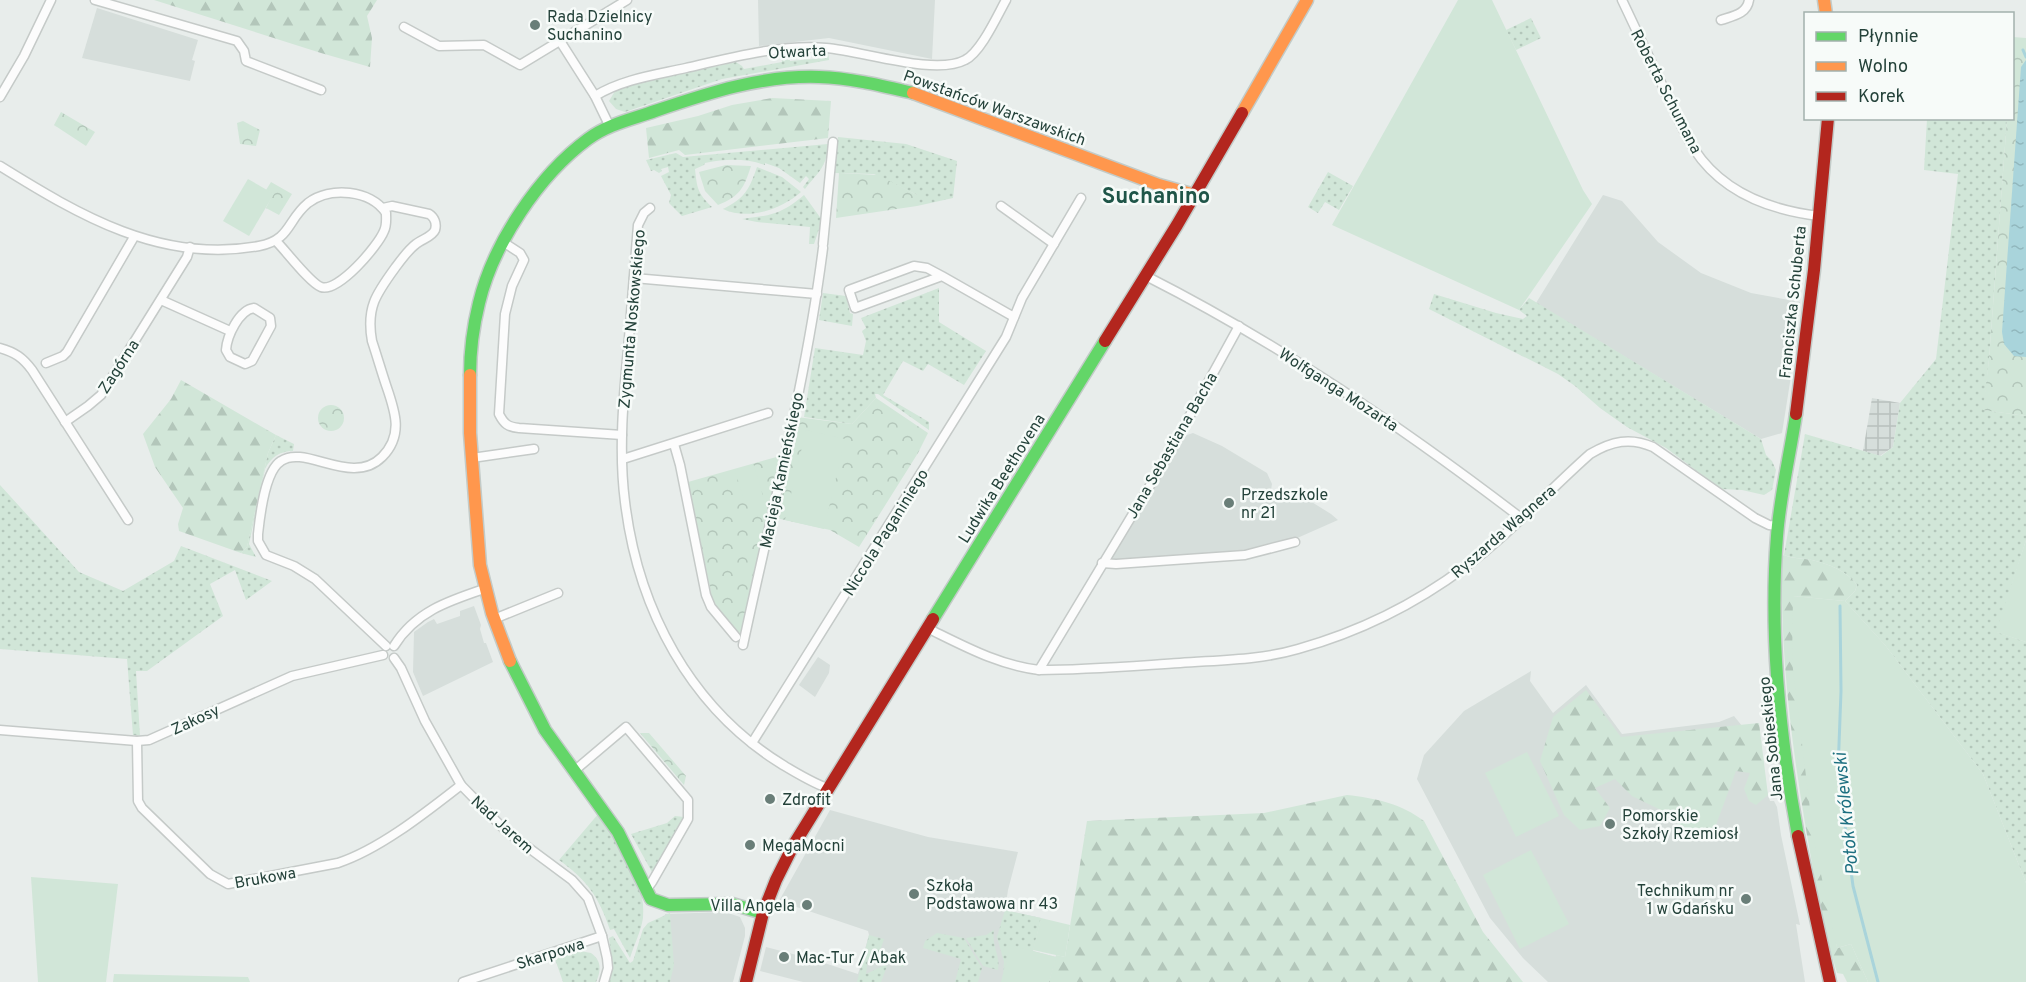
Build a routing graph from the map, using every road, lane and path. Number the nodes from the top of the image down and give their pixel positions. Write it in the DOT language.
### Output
graph roads {
  1 [pos="51,0"];
  2 [pos="95,0"];
  3 [pos="627,0"];
  4 [pos="1006,0"];
  5 [pos="1306,0"];
  6 [pos="1622,0"];
  7 [pos="1749,0"];
  8 [pos="1722,20"];
  9 [pos="404,27"];
  10 [pos="560,41"];
  11 [pos="321,90"];
  12 [pos="595,96"];
  13 [pos="0,97"];
  14 [pos="1828,120"];
  15 [pos="610,127"];
  16 [pos="833,141"];
  17 [pos="0,166"];
  18 [pos="1195,195"];
  19 [pos="1081,198"];
  20 [pos="1001,206"];
  21 [pos="383,208"];
  22 [pos="650,208"];
  23 [pos="1819,216"];
  24 [pos="134,237"];
  25 [pos="276,241"];
  26 [pos="503,242"];
  27 [pos="1054,244"];
  28 [pos="190,247"];
  29 [pos="942,276"];
  30 [pos="1146,276"];
  31 [pos="634,278"];
  32 [pos="817,294"];
  33 [pos="161,300"];
  34 [pos="1014,317"];
  35 [pos="1239,326"];
  36 [pos="230,331"];
  37 [pos="0,348"];
  38 [pos="46,363"];
  39 [pos="768,413"];
  40 [pos="65,422"];
  41 [pos="622,435"];
  42 [pos="674,444"];
  43 [pos="534,449"];
  44 [pos="472,458"];
  45 [pos="623,459"];
  46 [pos="1784,488"];
  47 [pos="1521,518"];
  48 [pos="128,520"];
  49 [pos="1778,526"];
  50 [pos="1295,542"];
  51 [pos="1102,563"];
  52 [pos="484,589"];
  53 [pos="558,593"];
  54 [pos="494,619"];
  55 [pos="927,628"];
  56 [pos="736,637"];
  57 [pos="743,645"];
  58 [pos="388,649"];
  59 [pos="1039,670"];
  60 [pos="0,730"];
  61 [pos="137,741"];
  62 [pos="752,743"];
  63 [pos="574,771"];
  64 [pos="461,785"];
  65 [pos="827,788"];
  66 [pos="646,890"];
  67 [pos="763,913"];
  68 [pos="603,936"];
  69 [pos="463,982"];
  70 [pos="603,982"];
  71 [pos="746,982"];
  72 [pos="1830,982"];
  1 -- 13 [label="street"];
  2 -- 11 [label="street"];
  3 -- 10 [label="street"];
  4 -- 12 [label="street, Otwarta"];
  5 -- 18 [label="street, Ludwika Beethovena"];
  6 -- 23 [label="street, Roberta Schumana"];
  7 -- 8 [label="street"];
  9 -- 10 [label="street"];
  10 -- 12 [label="street"];
  12 -- 15 [label="street"];
  14 -- 23 [label="street, Franciszka Schuberta"];
  15 -- 18 [label="street, Powstańców Warszawskich"];
  15 -- 26 [label="street, Powstańców Warszawskich"];
  16 -- 32 [label="street, Macieja Kamieńskiego"];
  17 -- 24 [label="street"];
  18 -- 30 [label="street, Ludwika Beethovena"];
  19 -- 27 [label="street, Niccola Paganiniego"];
  20 -- 27 [label="street"];
  21 -- 25 [label="street"];
  21 -- 25 [label="street"];
  21 -- 58 [label="street"];
  22 -- 31 [label="street, Zygmunta Noskowskiego"];
  23 -- 46 [label="street, Franciszka Schuberta"];
  24 -- 28 [label="street"];
  24 -- 38 [label="street"];
  25 -- 28 [label="street"];
  26 -- 41 [label="street"];
  26 -- 44 [label="street, Powstańców Warszawskich"];
  27 -- 34 [label="street, Niccola Paganiniego"];
  28 -- 33 [label="street, Zagórna"];
  29 -- 29 [label="street"];
  29 -- 34 [label="street"];
  30 -- 35 [label="street, Wolfganga Mozarta"];
  30 -- 55 [label="street, Ludwika Beethovena"];
  31 -- 32 [label="street"];
  31 -- 41 [label="street, Zygmunta Noskowskiego"];
  32 -- 57 [label="street, Macieja Kamieńskiego"];
  33 -- 36 [label="street"];
  33 -- 40 [label="street, Zagórna"];
  34 -- 62 [label="street, Niccola Paganiniego"];
  35 -- 47 [label="street, Wolfganga Mozarta"];
  35 -- 51 [label="street, Jana Sebastiana Bacha"];
  36 -- 36 [label="street"];
  37 -- 40 [label="street"];
  39 -- 42 [label="street, Macieja Kamieńskiego"];
  40 -- 48 [label="street"];
  41 -- 45 [label="street, Zygmunta Noskowskiego"];
  42 -- 45 [label="street, Macieja Kamieńskiego"];
  42 -- 56 [label="street"];
  43 -- 44 [label="street"];
  44 -- 52 [label="street, Powstańców Warszawskich"];
  45 -- 62 [label="street, Zygmunta Noskowskiego"];
  46 -- 49 [label="street, Jana Sobieskiego"];
  47 -- 49 [label="street, Ryszarda Wagnera"];
  47 -- 59 [label="street, Ryszarda Wagnera"];
  49 -- 72 [label="street, Jana Sobieskiego"];
  50 -- 51 [label="street"];
  51 -- 59 [label="street, Jana Sebastiana Bacha"];
  52 -- 54 [label="street, Powstańców Warszawskich"];
  52 -- 58 [label="street"];
  53 -- 54 [label="street"];
  54 -- 63 [label="street, Powstańców Warszawskich"];
  55 -- 59 [label="street, Ryszarda Wagnera"];
  55 -- 65 [label="street, Ludwika Beethovena"];
  58 -- 61 [label="street, Zakosy"];
  58 -- 64 [label="street, Nad Jarem"];
  60 -- 61 [label="street, Zakosy"];
  61 -- 64 [label="street, Brukowa"];
  62 -- 65 [label="street, Zygmunta Noskowskiego"];
  63 -- 66 [label="street, Powstańców Warszawskich"];
  63 -- 66 [label="street"];
  64 -- 68 [label="street, Nad Jarem"];
  65 -- 67 [label="street, Ludwika Beethovena"];
  66 -- 67 [label="street"];
  67 -- 71 [label="street, Ludwika Beethovena"];
  68 -- 69 [label="street, Skarpowa"];
  68 -- 70 [label="street, Nad Jarem"];
}
